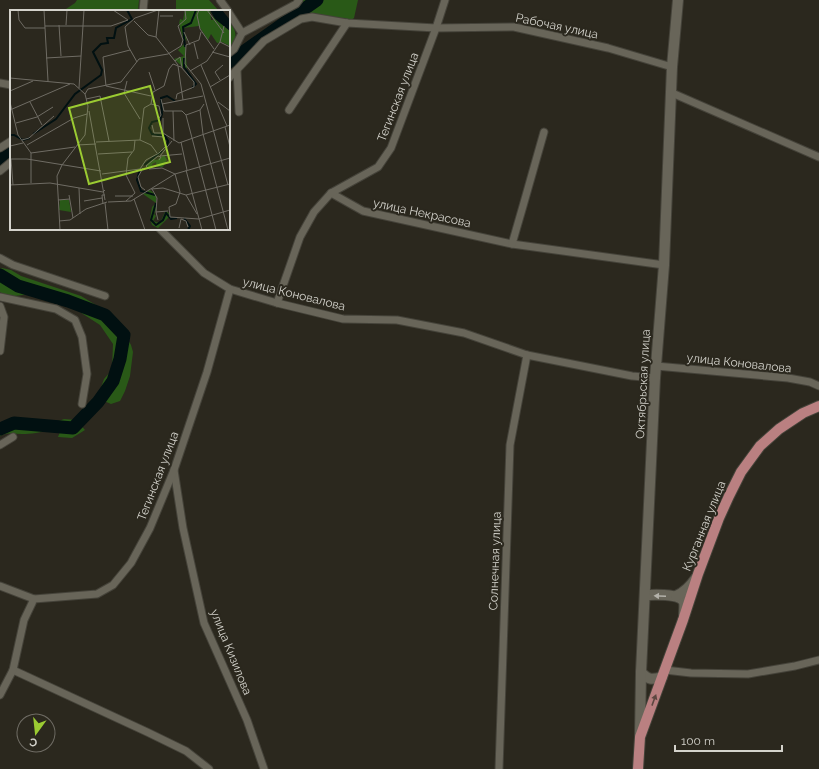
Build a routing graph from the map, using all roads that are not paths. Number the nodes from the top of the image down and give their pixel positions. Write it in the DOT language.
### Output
graph roads {
  1 [pos="144,0"];
  2 [pos="220,0"];
  3 [pos="299,0"];
  4 [pos="445,0"];
  5 [pos="678,0"];
  6 [pos="143,10"];
  7 [pos="227,10"];
  8 [pos="230,15"];
  9 [pos="347,23"];
  10 [pos="436,28"];
  11 [pos="242,33"];
  12 [pos="230,52"];
  13 [pos="672,67"];
  14 [pos="237,70"];
  15 [pos="230,77"];
  16 [pos="0,83"];
  17 [pos="10,85"];
  18 [pos="672,93"];
  19 [pos="288,110"];
  20 [pos="239,112"];
  21 [pos="544,132"];
  22 [pos="10,142"];
  23 [pos="0,148"];
  24 [pos="819,157"];
  25 [pos="10,163"];
  26 [pos="0,172"];
  27 [pos="331,192"];
  28 [pos="161,230"];
  29 [pos="512,244"];
  30 [pos="0,258"];
  31 [pos="664,265"];
  32 [pos="230,289"];
  33 [pos="105,296"];
  34 [pos="0,297"];
  35 [pos="277,303"];
  36 [pos="0,306"];
  37 [pos="0,351"];
  38 [pos="527,355"];
  39 [pos="656,366"];
  40 [pos="655,378"];
  41 [pos="819,386"];
  42 [pos="82,404"];
  43 [pos="819,406"];
  44 [pos="13,437"];
  45 [pos="0,445"];
  46 [pos="174,470"];
  47 [pos="698,574"];
  48 [pos="0,586"];
  49 [pos="645,595"];
  50 [pos="676,596"];
  51 [pos="34,599"];
  52 [pos="683,620"];
  53 [pos="819,660"];
  54 [pos="13,670"];
  55 [pos="641,672"];
  56 [pos="663,674"];
  57 [pos="0,695"];
  58 [pos="640,737"];
  59 [pos="209,769"];
  60 [pos="264,769"];
  61 [pos="499,769"];
  62 [pos="638,769"];
  1 -- 6 [label="street"];
  2 -- 7 [label="street"];
  3 -- 11 [label="street"];
  4 -- 10 [label="street, Тегинская улица"];
  5 -- 13 [label="street, Октябрьская улица"];
  8 -- 11 [label="street"];
  9 -- 10 [label="street"];
  9 -- 14 [label="street"];
  9 -- 19 [label="street"];
  10 -- 13 [label="street, Рабочая улица"];
  10 -- 27 [label="street, Тегинская улица"];
  11 -- 12 [label="street"];
  13 -- 18 [label="street, Октябрьская улица"];
  14 -- 15 [label="street"];
  14 -- 20 [label="street"];
  16 -- 17 [label="street"];
  18 -- 24 [label="street"];
  18 -- 31 [label="street, Октябрьская улица"];
  21 -- 29 [label="street"];
  22 -- 23 [label="street"];
  25 -- 26 [label="street"];
  27 -- 29 [label="street, улица Некрасова"];
  27 -- 35 [label="street, Тегинская улица"];
  28 -- 32 [label="street, улица Коновалова"];
  29 -- 31 [label="street, улица Некрасова"];
  30 -- 33 [label="street"];
  31 -- 39 [label="street, Октябрьская улица"];
  32 -- 35 [label="street, улица Коновалова"];
  32 -- 46 [label="street, Тегинская улица"];
  34 -- 42 [label="street"];
  35 -- 38 [label="street, улица Коновалова"];
  36 -- 37 [label="street"];
  38 -- 40 [label="street, улица Коновалова"];
  38 -- 61 [label="street, Солнечная улица"];
  39 -- 40 [label="street, Октябрьская улица"];
  39 -- 41 [label="street, улица Коновалова"];
  40 -- 49 [label="street, Октябрьская улица"];
  43 -- 47 [label="main road, Курганная улица"];
  44 -- 45 [label="street"];
  46 -- 51 [label="street, Тегинская улица"];
  46 -- 60 [label="street, улица Кизилова"];
  47 -- 50 [label="street"];
  47 -- 52 [label="main road, Курганная улица"];
  48 -- 51 [label="street, Тегинская улица"];
  50 -- 49 [label="street, one-way"];
  49 -- 55 [label="street, Октябрьская улица"];
  50 -- 52 [label="street, Курганная улица"];
  51 -- 54 [label="street"];
  52 -- 56 [label="main road, Курганная улица"];
  53 -- 56 [label="street"];
  54 -- 57 [label="street"];
  54 -- 59 [label="street"];
  55 -- 56 [label="street"];
  55 -- 58 [label="street, Октябрьская улица"];
  58 -- 56 [label="main road, Курганная улица, one-way"];
  58 -- 62 [label="main road, Октябрьская улица"];
}
